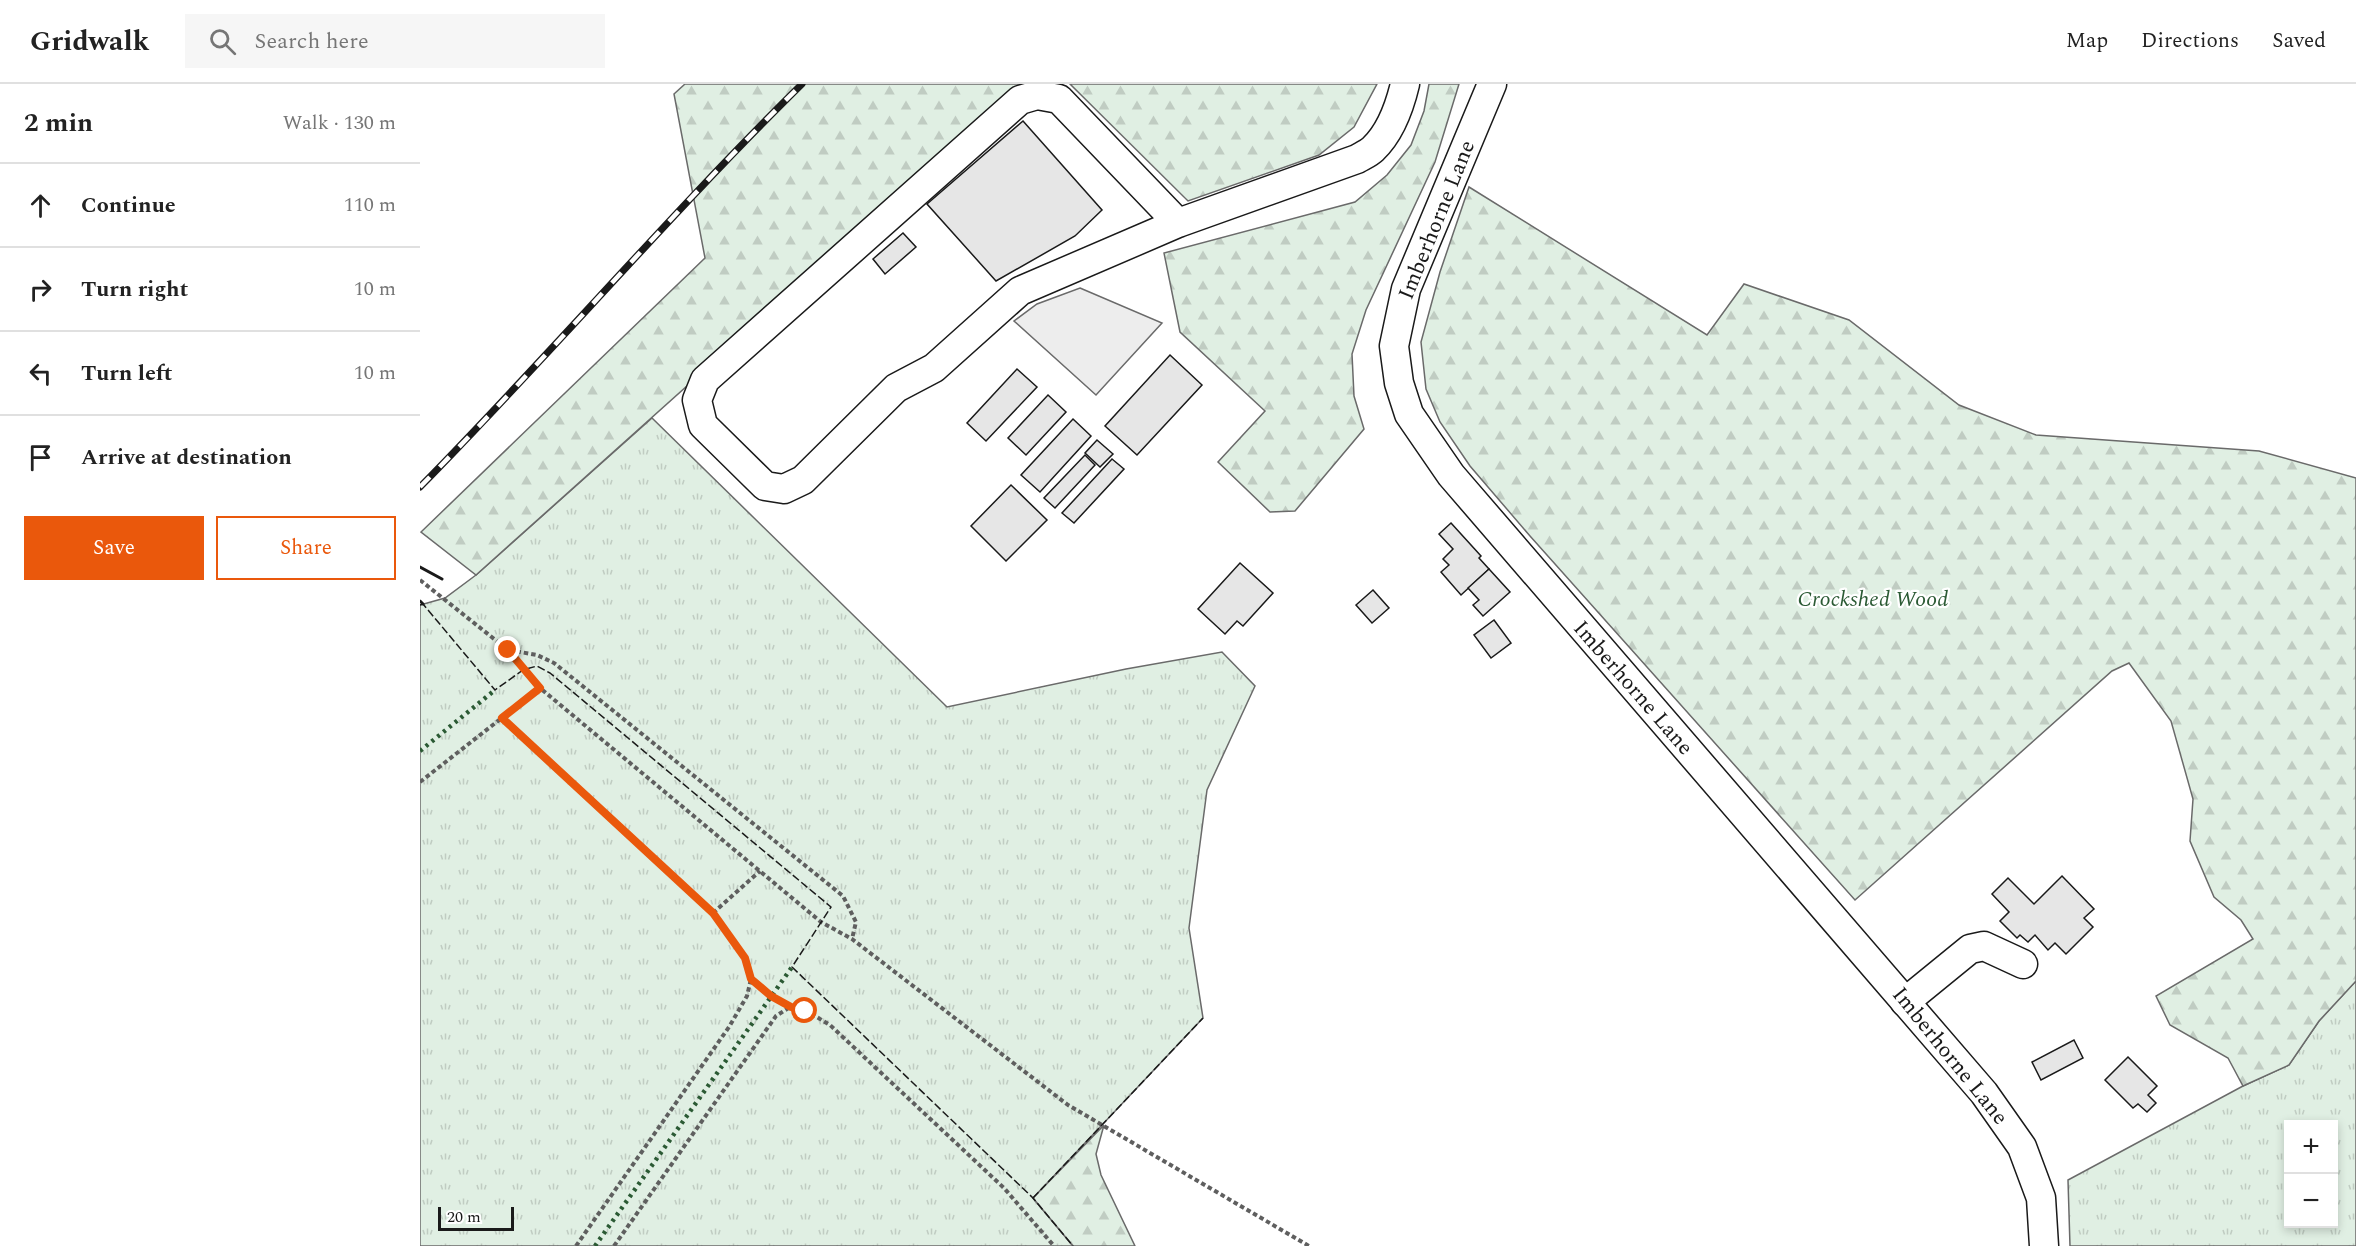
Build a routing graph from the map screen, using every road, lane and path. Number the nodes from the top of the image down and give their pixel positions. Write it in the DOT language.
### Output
graph roads {
  1 [pos="1405,84"];
  2 [pos="1492,84"];
  3 [pos="1178,223"];
  4 [pos="420,580"];
  5 [pos="508,650"];
  6 [pos="540,688"];
  7 [pos="502,718"];
  8 [pos="420,782"];
  9 [pos="760,872"];
  10 [pos="713,913"];
  11 [pos="852,939"];
  12 [pos="2023,964"];
  13 [pos="751,979"];
  14 [pos="1905,1002"];
  15 [pos="791,1007"];
  16 [pos="576,1246"];
  17 [pos="614,1246"];
  18 [pos="1054,1246"];
  19 [pos="1309,1246"];
  20 [pos="2044,1246"];
  1 -- 3 [label="street"];
  2 -- 14 [label="street, Imberhorne Lane"];
  3 -- 3 [label="street"];
  4 -- 5 [label="path"];
  5 -- 6 [label="path"];
  5 -- 11 [label="path"];
  6 -- 7 [label="path"];
  6 -- 9 [label="path"];
  7 -- 8 [label="path"];
  7 -- 10 [label="path"];
  9 -- 10 [label="path"];
  9 -- 11 [label="path"];
  10 -- 13 [label="path"];
  11 -- 19 [label="path"];
  12 -- 14 [label="street"];
  13 -- 15 [label="path"];
  13 -- 16 [label="path"];
  14 -- 20 [label="street, Imberhorne Lane"];
  15 -- 17 [label="path"];
  15 -- 18 [label="path"];
}
